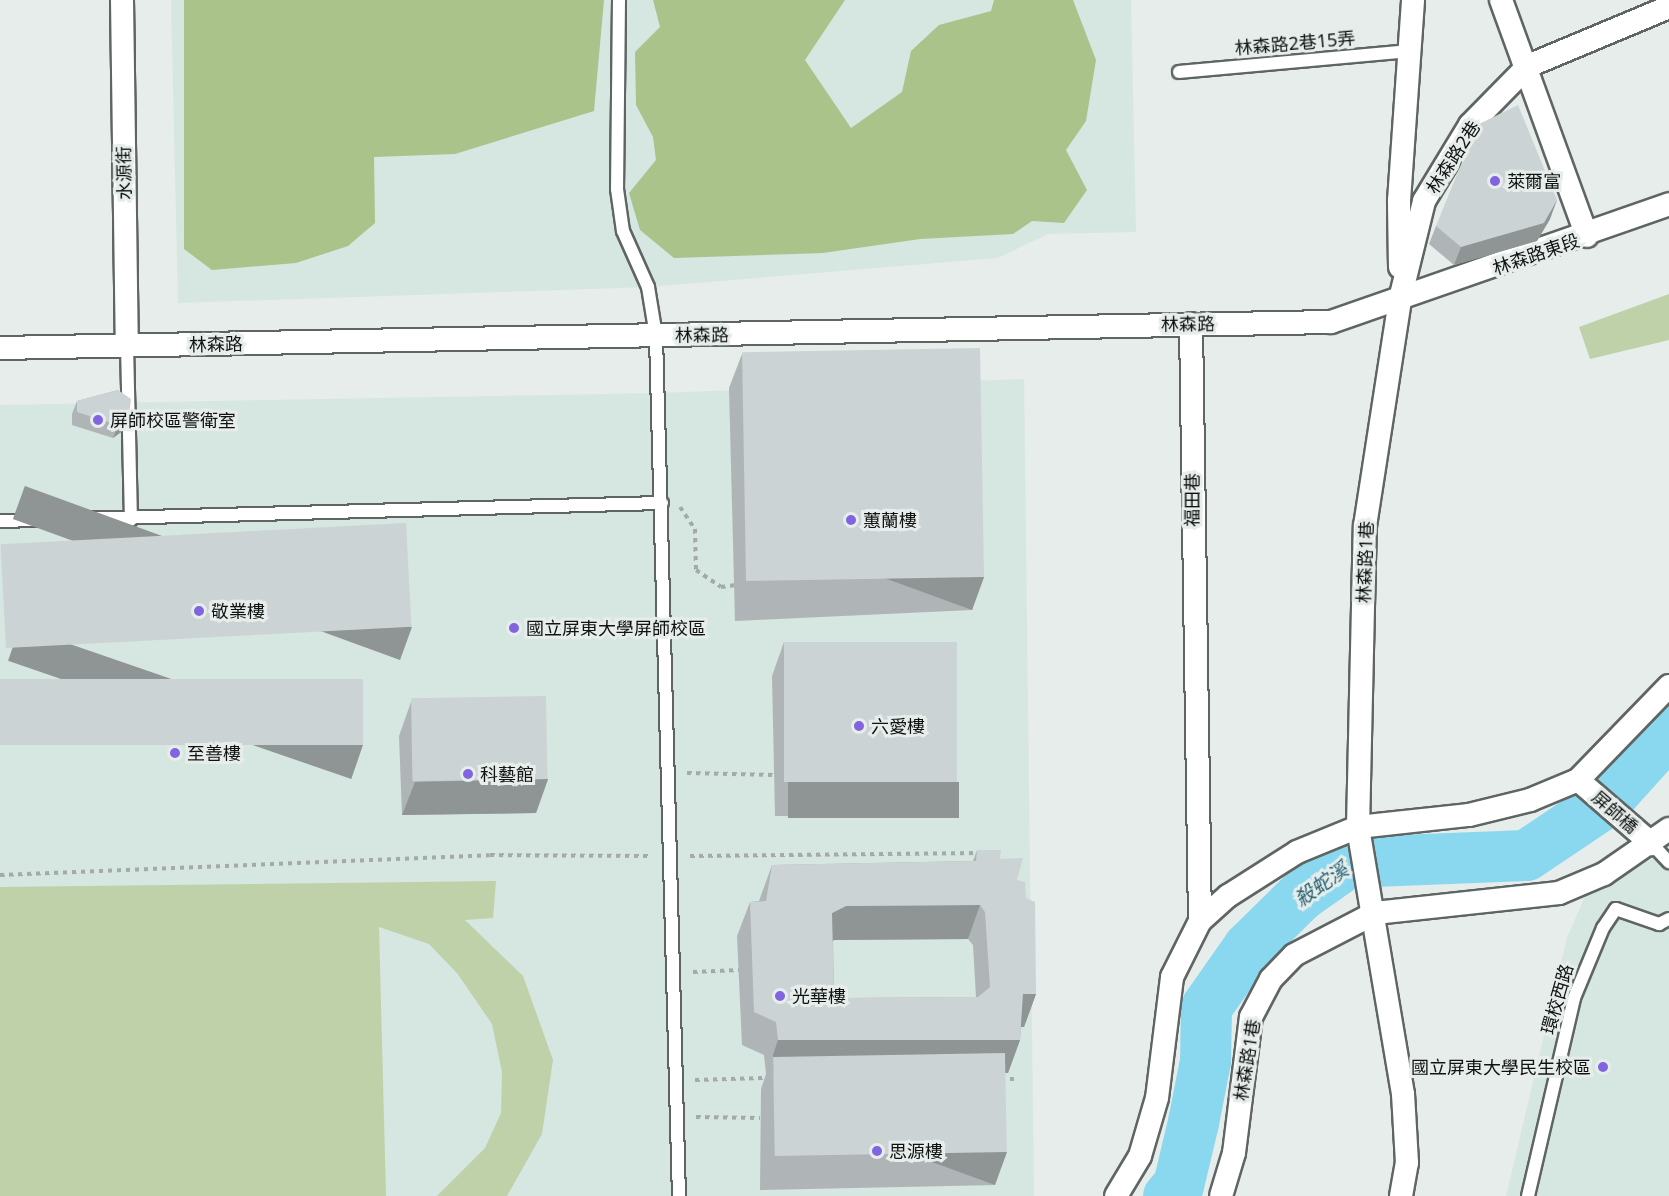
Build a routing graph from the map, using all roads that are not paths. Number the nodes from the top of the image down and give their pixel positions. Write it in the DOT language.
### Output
graph roads {
  1 [pos="122,0"];
  2 [pos="618,0"];
  3 [pos="1413,0"];
  4 [pos="1502,0"];
  5 [pos="1669,7"];
  6 [pos="1413,51"];
  7 [pos="1527,66"];
  8 [pos="1179,72"];
  9 [pos="1669,204"];
  10 [pos="1587,236"];
  11 [pos="1400,299"];
  12 [pos="1191,324"];
  13 [pos="656,336"];
  14 [pos="127,345"];
  15 [pos="0,348"];
  16 [pos="662,503"];
  17 [pos="131,520"];
  18 [pos="0,521"];
  19 [pos="1669,686"];
  20 [pos="1578,780"];
  21 [pos="1358,827"];
  22 [pos="1669,829"];
  23 [pos="1661,844"];
  24 [pos="1669,862"];
  25 [pos="1375,913"];
  26 [pos="1669,919"];
  27 [pos="1200,921"];
  28 [pos="679,1196"];
  29 [pos="1116,1196"];
  30 [pos="1221,1196"];
  31 [pos="1401,1196"];
  32 [pos="1528,1196"];
  1 -- 14 [label="street, 水源街"];
  2 -- 13 [label="lane"];
  3 -- 6 [label="street"];
  4 -- 7 [label="street"];
  5 -- 7 [label="street"];
  6 -- 8 [label="lane, 林森路2巷15弄"];
  6 -- 11 [label="street"];
  7 -- 10 [label="street"];
  7 -- 11 [label="street, 林森路2巷"];
  9 -- 10 [label="street, 林森路東段"];
  10 -- 11 [label="street, 林森路東段"];
  11 -- 12 [label="street, 林森路"];
  11 -- 21 [label="street, 林森路1巷"];
  12 -- 13 [label="street, 林森路"];
  12 -- 27 [label="street, 福田巷"];
  13 -- 14 [label="street, 林森路"];
  13 -- 16 [label="lane"];
  14 -- 15 [label="street, 林森路"];
  14 -- 17 [label="lane"];
  16 -- 17 [label="lane"];
  16 -- 28 [label="lane"];
  17 -- 18 [label="lane"];
  19 -- 20 [label="street"];
  20 -- 21 [label="street"];
  20 -- 23 [label="street, 屏師橋"];
  21 -- 25 [label="street, 林森路1巷"];
  21 -- 27 [label="street"];
  22 -- 23 [label="street, 林森路1巷"];
  23 -- 24 [label="lane"];
  23 -- 25 [label="street, 林森路1巷"];
  25 -- 30 [label="street, 林森路1巷"];
  25 -- 31 [label="street"];
  26 -- 32 [label="lane, 環校西路"];
  27 -- 29 [label="street"];
}
